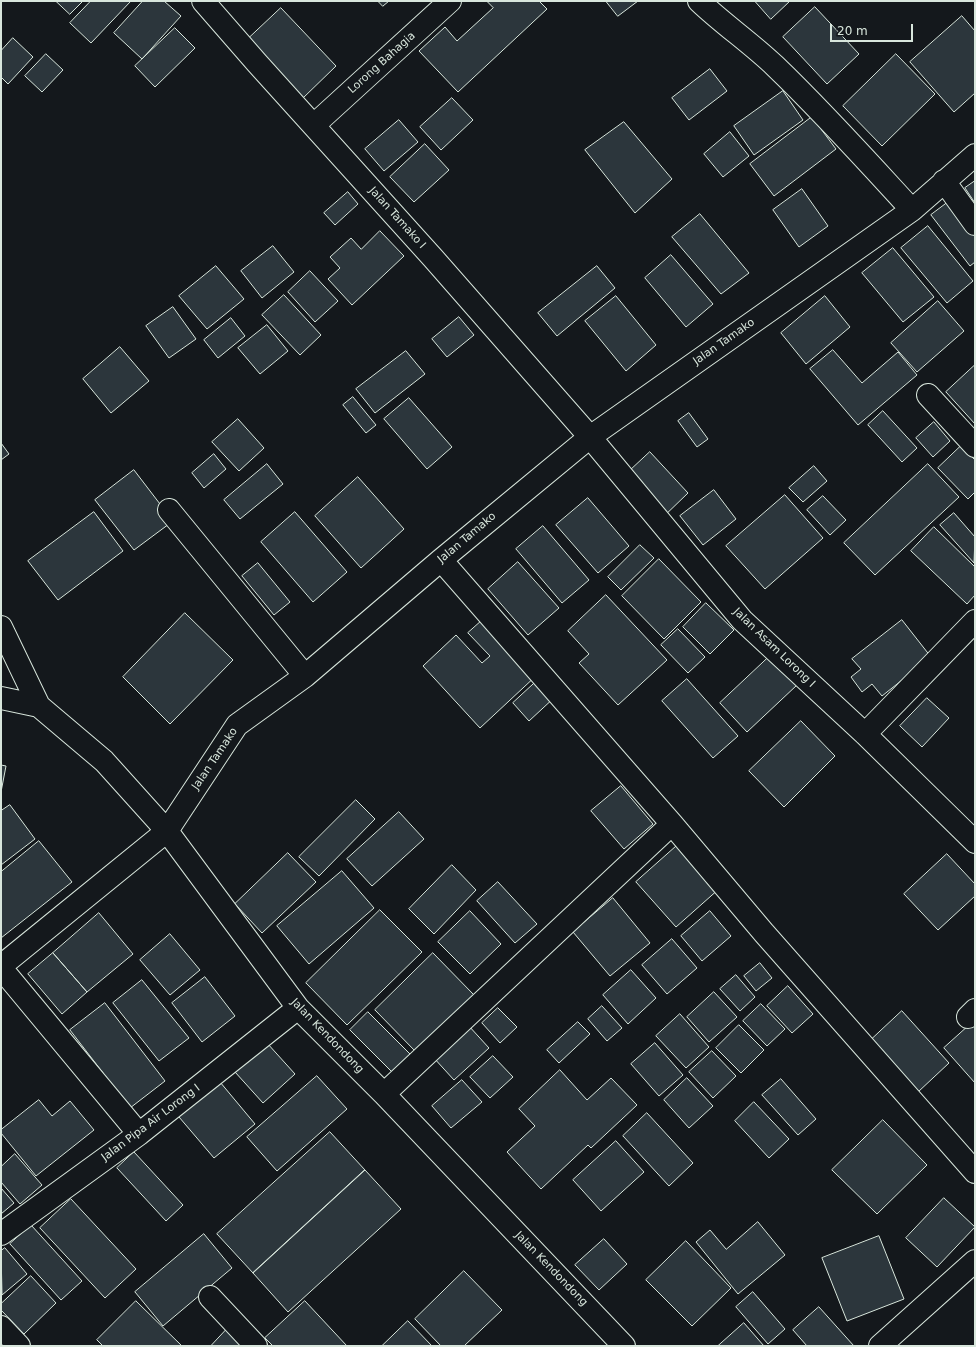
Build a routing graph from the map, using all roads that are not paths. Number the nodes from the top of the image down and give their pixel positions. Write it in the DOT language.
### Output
graph roads {
  1 [pos="204,1"];
  2 [pos="450,1"];
  3 [pos="699,1"];
  4 [pos="314,125"];
  5 [pos="975,155"];
  6 [pos="944,181"];
  7 [pos="912,210"];
  8 [pos="975,224"];
  9 [pos="928,395"];
  10 [pos="590,437"];
  11 [pos="975,446"];
  12 [pos="169,510"];
  13 [pos="441,560"];
  14 [pos="975,621"];
  15 [pos="1,627"];
  16 [pos="305,676"];
  17 [pos="1,698"];
  18 [pos="39,706"];
  19 [pos="865,734"];
  20 [pos="672,824"];
  21 [pos="167,831"];
  22 [pos="975,842"];
  23 [pos="1,967"];
  24 [pos="298,1008"];
  25 [pos="384,1094"];
  26 [pos="139,1134"];
  27 [pos="975,1172"];
  28 [pos="1,1234"];
  29 [pos="975,1261"];
  30 [pos="210,1297"];
  31 [pos="1,1327"];
  32 [pos="19,1346"];
  33 [pos="256,1346"];
  34 [pos="624,1346"];
  35 [pos="880,1346"];
  1 -- 4 [label="street, Jalan Tamako I"];
  2 -- 4 [label="street, Lorong Bahagia"];
  3 -- 7 [label="street"];
  4 -- 10 [label="street, Jalan Tamako I"];
  5 -- 6 [label="street, Jalan Tamako"];
  6 -- 7 [label="street, Jalan Tamako"];
  6 -- 8 [label="street"];
  7 -- 10 [label="street, Jalan Tamako"];
  9 -- 11 [label="street"];
  10 -- 13 [label="street, Jalan Tamako"];
  10 -- 19 [label="street, Jalan Asam Lorong I"];
  12 -- 16 [label="street"];
  13 -- 16 [label="street, Jalan Tamako"];
  13 -- 20 [label="street"];
  14 -- 19 [label="street"];
  15 -- 18 [label="street"];
  16 -- 21 [label="street, Jalan Tamako"];
  17 -- 18 [label="street, Jalan Kendondong"];
  18 -- 21 [label="street, Jalan Kendondong"];
  19 -- 22 [label="street, Jalan Asam Lorong I"];
  20 -- 25 [label="street"];
  20 -- 27 [label="street"];
  21 -- 23 [label="street, Jalan Tamako"];
  21 -- 24 [label="street, Jalan Kendondong"];
  23 -- 26 [label="street"];
  24 -- 25 [label="street, Jalan Kendondong"];
  24 -- 26 [label="street, Jalan Pipa Air Lorong I"];
  25 -- 34 [label="street, Jalan Kendondong"];
  26 -- 28 [label="street, Jalan Pipa Air Lorong I"];
  29 -- 35 [label="street"];
  30 -- 33 [label="street"];
  31 -- 32 [label="street"];
}
